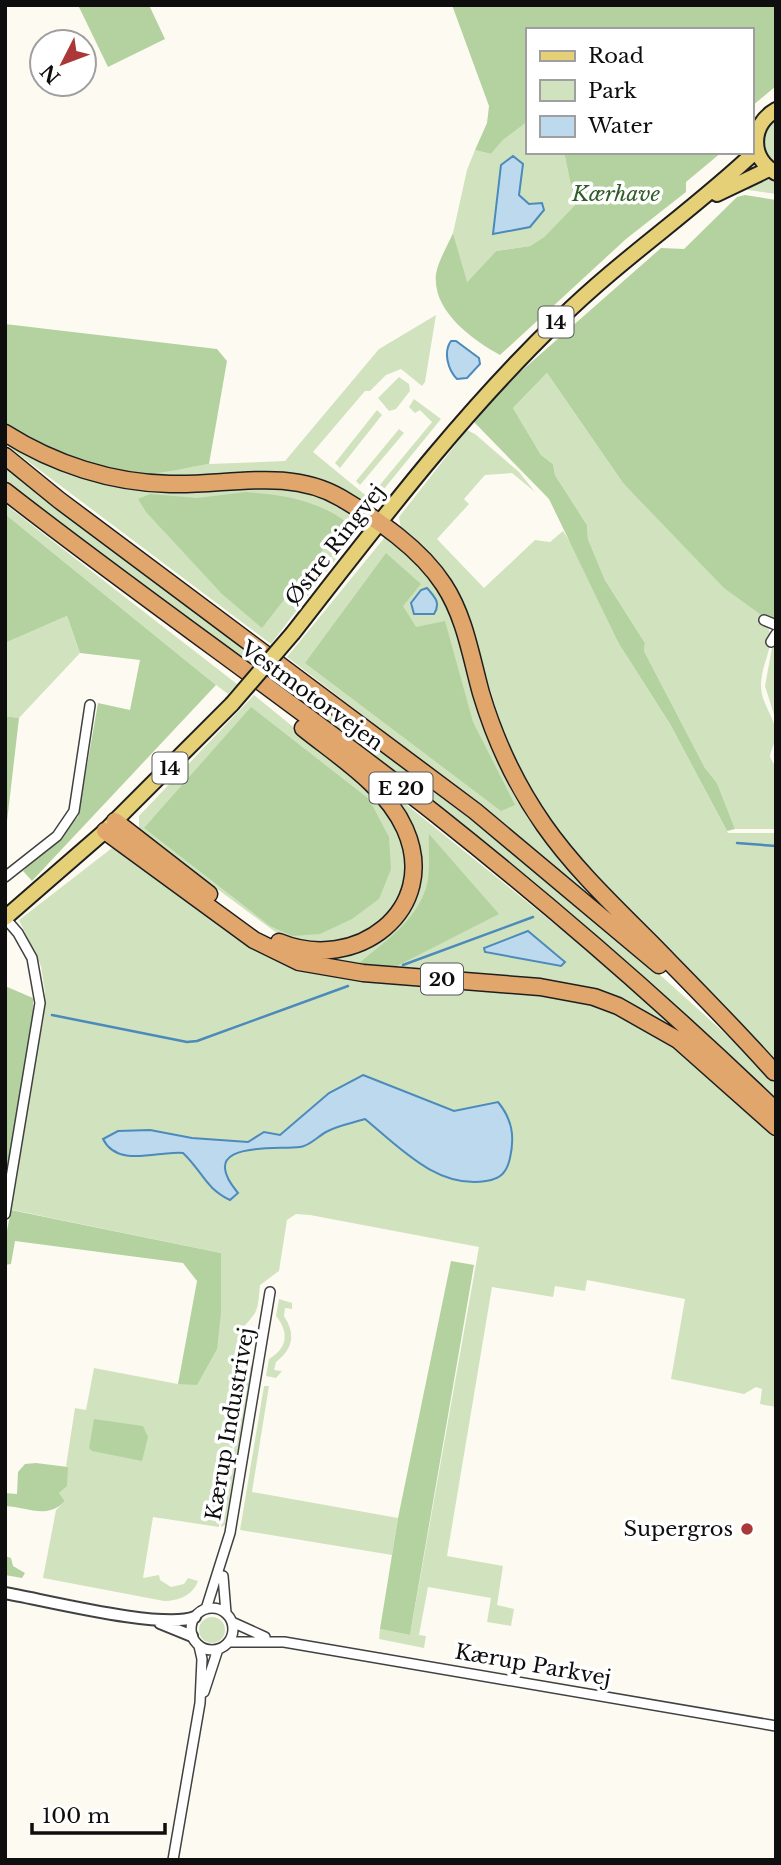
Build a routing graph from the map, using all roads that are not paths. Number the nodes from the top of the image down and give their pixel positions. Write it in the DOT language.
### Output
graph roads {
  1 [pos="776,110"];
  2 [pos="757,150"];
  3 [pos="753,154"];
  4 [pos="753,154"];
  5 [pos="772,171"];
  6 [pos="701,202"];
  7 [pos="5,433"];
  8 [pos="5,456"];
  9 [pos="5,491"];
  10 [pos="379,523"];
  11 [pos="164,612"];
  12 [pos="764,620"];
  13 [pos="776,625"];
  14 [pos="90,705"];
  15 [pos="110,826"];
  16 [pos="5,877"];
  17 [pos="5,918"];
  18 [pos="775,1073"];
  19 [pos="776,1111"];
  20 [pos="776,1127"];
  21 [pos="5,1214"];
  22 [pos="270,1292"];
  23 [pos="224,1560"];
  24 [pos="5,1593"];
  25 [pos="206,1609"];
  26 [pos="195,1617"];
  27 [pos="144,1618"];
  28 [pos="229,1618"];
  29 [pos="192,1636"];
  30 [pos="229,1642"];
  31 [pos="284,1642"];
  32 [pos="199,1646"];
  33 [pos="218,1649"];
  34 [pos="200,1703"];
  35 [pos="776,1726"];
  36 [pos="173,1860"];
  1 -- 2 [label="main road, 14"];
  2 -- 3 [label="main road, Østre Ringvej / 14"];
  2 -- 5 [label="main road"];
  4 -- 6 [label="main road, Østre Ringvej / 14"];
  5 -- 6 [label="main road, Østre Ringvej / 14"];
  6 -- 10 [label="main road, Østre Ringvej / 14"];
  7 -- 10 [label="highway"];
  8 -- 18 [label="highway, Vestmotorvejen / E 20"];
  9 -- 11 [label="highway, Vestmotorvejen / E 20"];
  10 -- 15 [label="main road, Østre Ringvej / 14, bridge"];
  10 -- 18 [label="highway"];
  11 -- 15 [label="highway"];
  11 -- 19 [label="highway, Vestmotorvejen / E 20"];
  12 -- 13 [label="street"];
  14 -- 16 [label="street"];
  15 -- 17 [label="main road, Østre Ringvej / 14"];
  15 -- 20 [label="highway, 20"];
  17 -- 21 [label="street"];
  22 -- 23 [label="street, Kærup Industrivej"];
  23 -- 25 [label="street, Kærup Industrivej"];
  23 -- 28 [label="street, Kærup Industrivej"];
  24 -- 27 [label="street"];
  25 -- 26 [label="street"];
  25 -- 28 [label="street"];
  26 -- 27 [label="street"];
  26 -- 29 [label="street"];
  27 -- 29 [label="street"];
  28 -- 30 [label="street"];
  28 -- 31 [label="street, Kærup Parkvej"];
  29 -- 32 [label="street"];
  30 -- 31 [label="street, Kærup Parkvej"];
  30 -- 33 [label="street"];
  31 -- 35 [label="street, Kærup Parkvej"];
  32 -- 33 [label="street"];
  32 -- 34 [label="street"];
  33 -- 34 [label="street"];
  34 -- 36 [label="street"];
}
